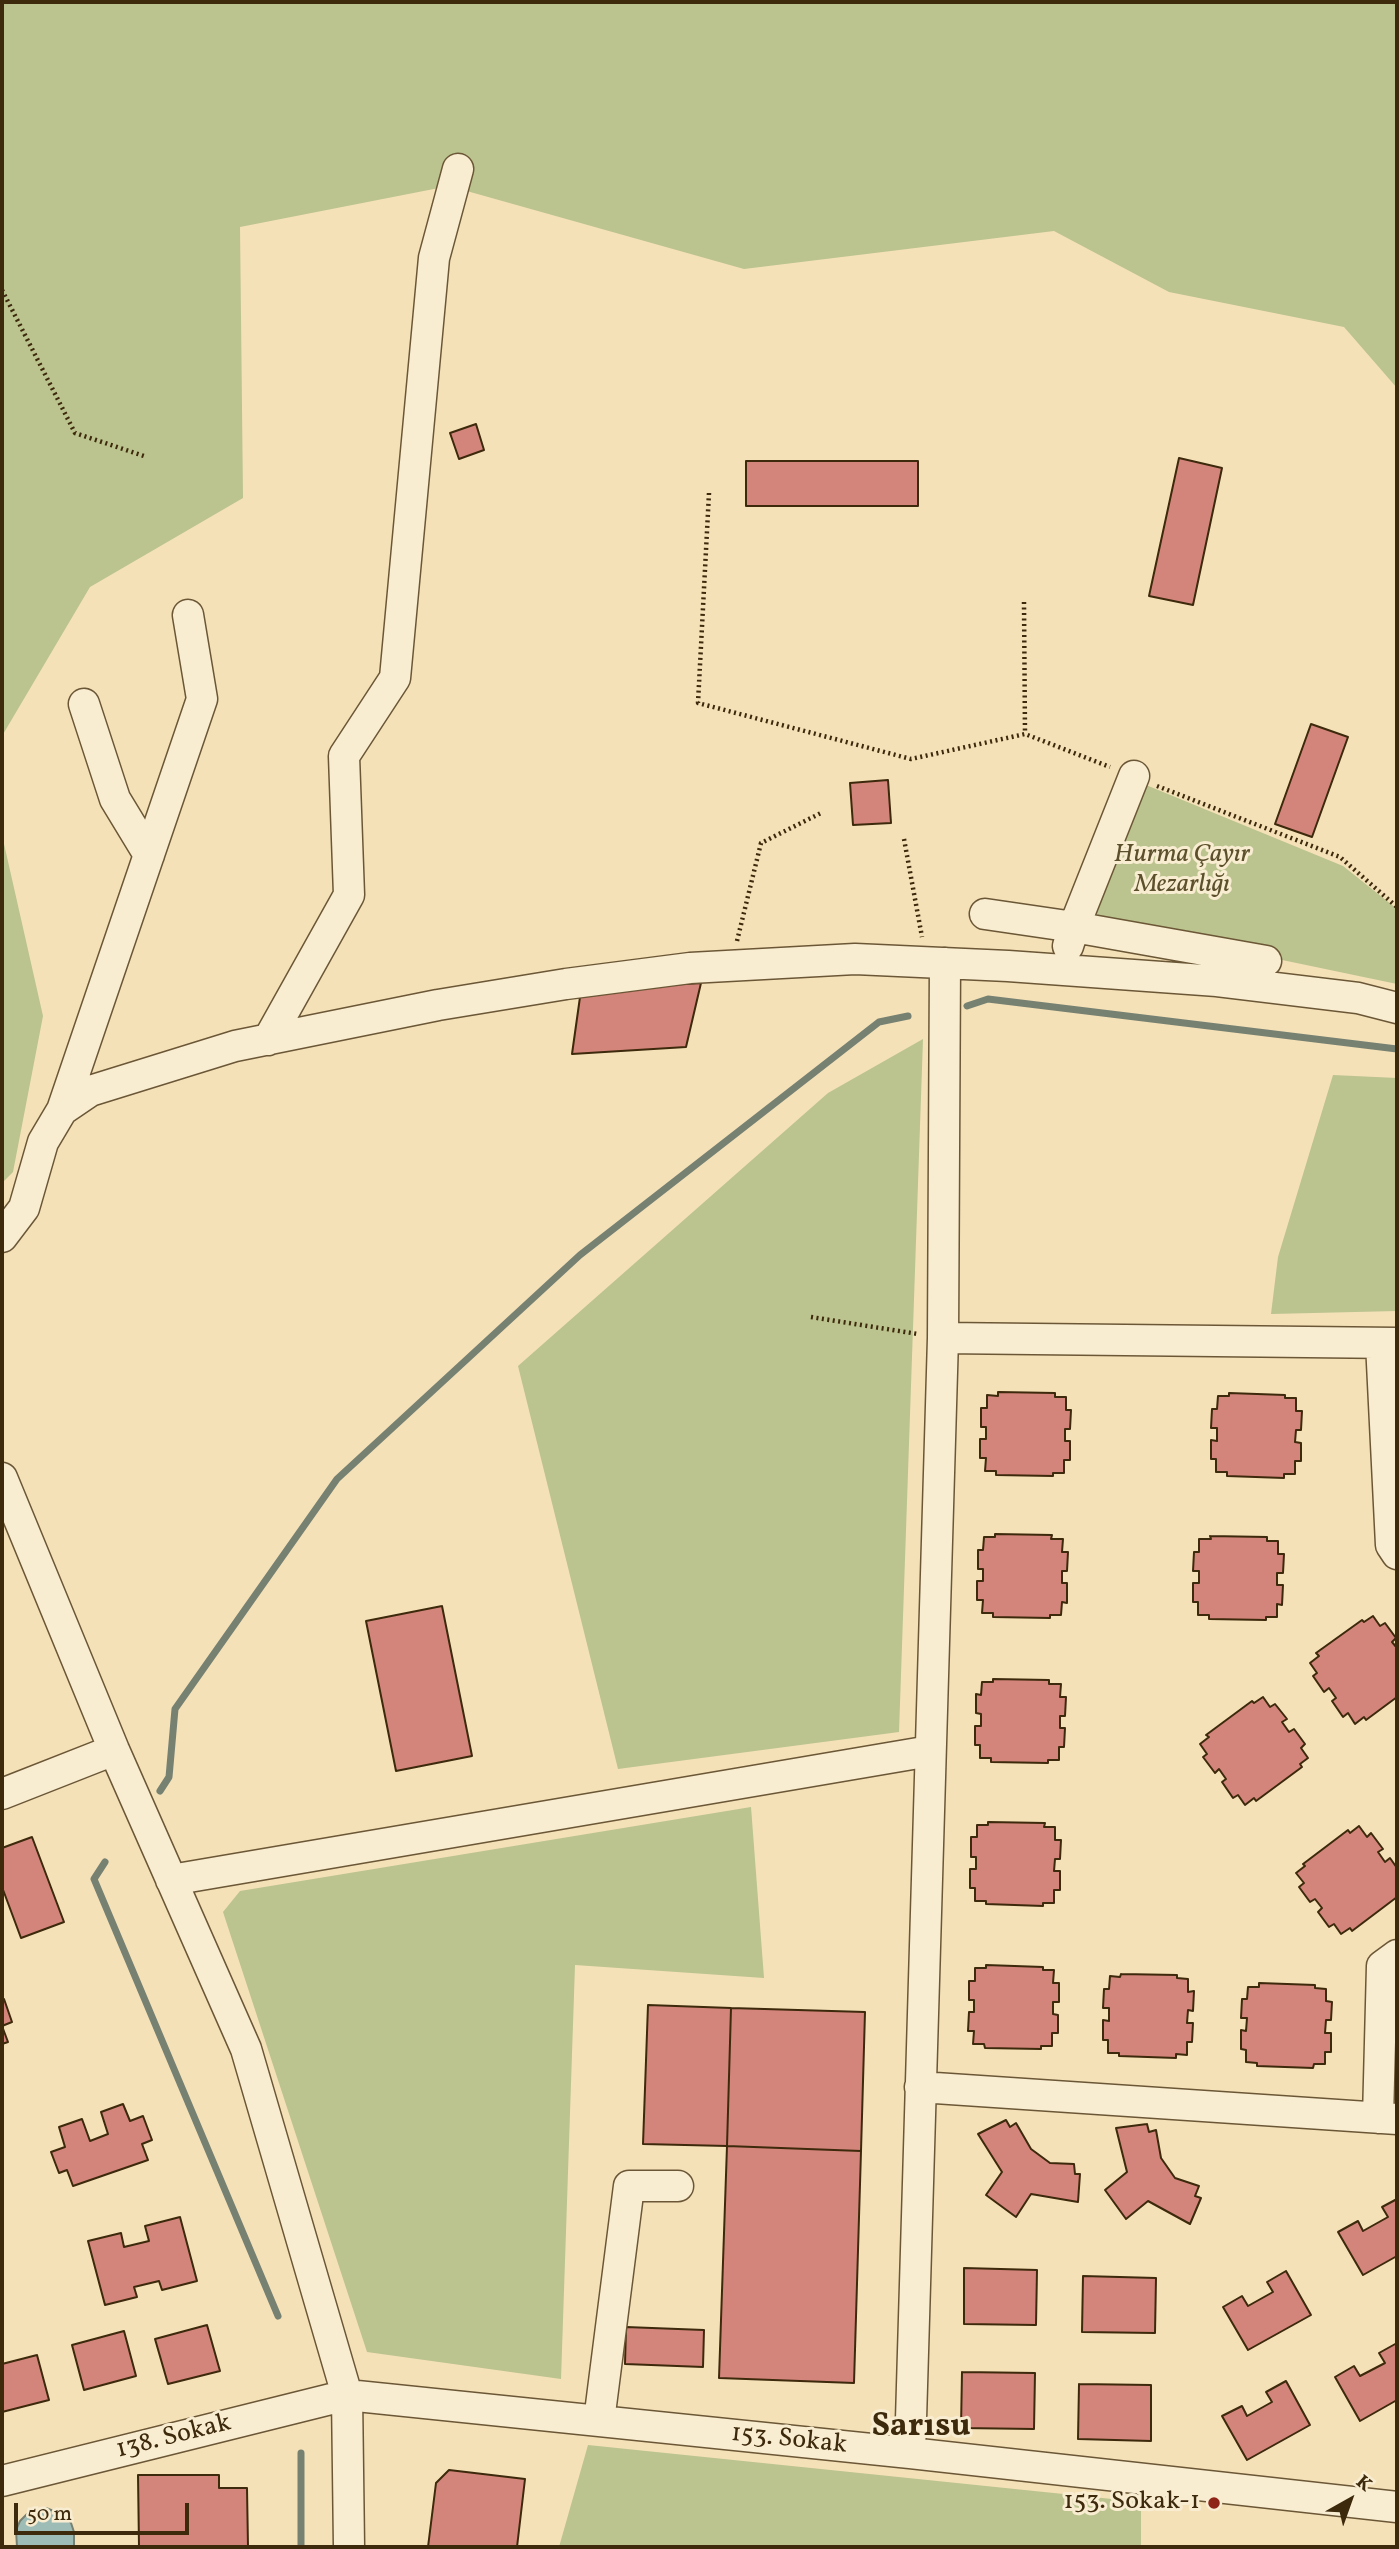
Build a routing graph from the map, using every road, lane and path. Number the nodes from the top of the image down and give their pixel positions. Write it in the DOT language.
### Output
graph roads {
  1 [pos="458,169"];
  2 [pos="2,290"];
  3 [pos="144,456"];
  4 [pos="709,494"];
  5 [pos="1024,602"];
  6 [pos="188,615"];
  7 [pos="84,704"];
  8 [pos="1025,733"];
  9 [pos="1134,776"];
  10 [pos="823,812"];
  11 [pos="904,839"];
  12 [pos="149,855"];
  13 [pos="1397,907"];
  14 [pos="985,914"];
  15 [pos="1074,927"];
  16 [pos="1266,961"];
  17 [pos="936,963"];
  18 [pos="731,965"];
  19 [pos="1061,970"];
  20 [pos="1397,1008"];
  21 [pos="268,1040"];
  22 [pos="62,1110"];
  23 [pos="2,1237"];
  24 [pos="811,1317"];
  25 [pos="943,1338"];
  26 [pos="1389,1343"];
  27 [pos="2,1478"];
  28 [pos="1397,1554"];
  29 [pos="114,1750"];
  30 [pos="930,1751"];
  31 [pos="2,1794"];
  32 [pos="171,1880"];
  33 [pos="1397,1955"];
  34 [pos="919,2087"];
  35 [pos="1388,2119"];
  36 [pos="678,2186"];
  37 [pos="347,2395"];
  38 [pos="599,2421"];
  39 [pos="910,2453"];
  40 [pos="2,2481"];
  41 [pos="1397,2507"];
  42 [pos="349,2547"];
  1 -- 21 [label="street"];
  2 -- 3 [label="path"];
  4 -- 8 [label="path"];
  5 -- 8 [label="path"];
  6 -- 12 [label="street"];
  7 -- 12 [label="street"];
  8 -- 9 [label="path"];
  9 -- 13 [label="path"];
  9 -- 15 [label="street"];
  10 -- 18 [label="path"];
  11 -- 17 [label="path"];
  12 -- 22 [label="street"];
  14 -- 15 [label="street"];
  15 -- 16 [label="street"];
  15 -- 19 [label="street"];
  17 -- 18 [label="street"];
  17 -- 19 [label="street"];
  17 -- 25 [label="street"];
  18 -- 21 [label="street"];
  19 -- 20 [label="street"];
  21 -- 22 [label="street"];
  22 -- 23 [label="street"];
  24 -- 25 [label="path"];
  25 -- 26 [label="street"];
  25 -- 30 [label="street"];
  26 -- 28 [label="street"];
  27 -- 29 [label="street"];
  29 -- 31 [label="street"];
  29 -- 32 [label="street"];
  30 -- 32 [label="street"];
  30 -- 34 [label="street"];
  32 -- 37 [label="street"];
  33 -- 35 [label="street"];
  34 -- 35 [label="street"];
  34 -- 39 [label="street"];
  36 -- 38 [label="street"];
  37 -- 38 [label="street, 153. Sokak"];
  37 -- 40 [label="street, 138. Sokak"];
  37 -- 42 [label="street"];
  38 -- 39 [label="street, 153. Sokak"];
  39 -- 41 [label="street, 153. Sokak"];
}
